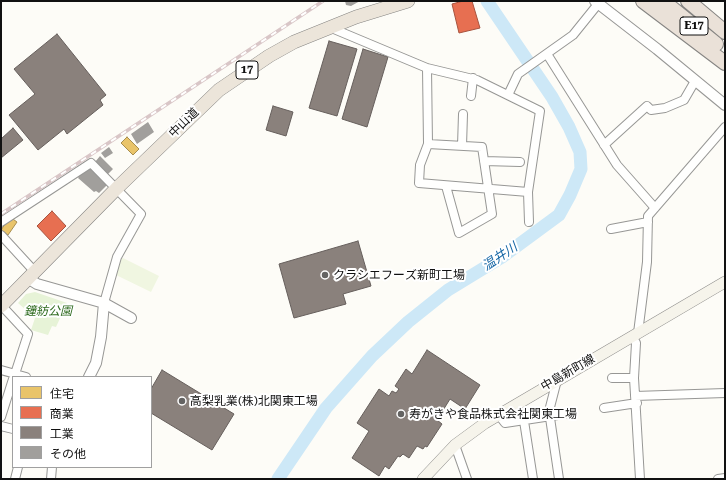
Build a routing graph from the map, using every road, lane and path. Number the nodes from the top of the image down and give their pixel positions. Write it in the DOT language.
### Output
graph roads {
  1 [pos="408,1"];
  2 [pos="643,1"];
  3 [pos="663,1"];
  4 [pos="688,1"];
  5 [pos="596,2"];
  6 [pos="329,27"];
  7 [pos="725,32"];
  8 [pos="725,52"];
  9 [pos="546,55"];
  10 [pos="725,63"];
  11 [pos="427,68"];
  12 [pos="472,78"];
  13 [pos="695,81"];
  14 [pos="508,95"];
  15 [pos="471,96"];
  16 [pos="725,105"];
  17 [pos="463,114"];
  18 [pos="725,127"];
  19 [pos="428,144"];
  20 [pos="604,145"];
  21 [pos="462,146"];
  22 [pos="484,161"];
  23 [pos="520,162"];
  24 [pos="446,186"];
  25 [pos="116,189"];
  26 [pos="488,189"];
  27 [pos="528,192"];
  28 [pos="655,208"];
  29 [pos="1,222"];
  30 [pos="529,222"];
  31 [pos="648,222"];
  32 [pos="611,230"];
  33 [pos="1,235"];
  34 [pos="32,275"];
  35 [pos="725,282"];
  36 [pos="104,303"];
  37 [pos="2,304"];
  38 [pos="131,318"];
  39 [pos="635,334"];
  40 [pos="1,370"];
  41 [pos="12,376"];
  42 [pos="14,376"];
  43 [pos="90,376"];
  44 [pos="612,378"];
  45 [pos="634,378"];
  46 [pos="557,380"];
  47 [pos="12,383"];
  48 [pos="725,393"];
  49 [pos="636,400"];
  50 [pos="604,408"];
  51 [pos="571,413"];
  52 [pos="498,414"];
  53 [pos="550,416"];
  54 [pos="1,417"];
  55 [pos="524,421"];
  56 [pos="1,426"];
  57 [pos="12,429"];
  58 [pos="455,445"];
  59 [pos="18,468"];
  60 [pos="52,468"];
  61 [pos="725,478"];
  62 [pos="15,479"];
  63 [pos="51,479"];
  64 [pos="423,479"];
  65 [pos="467,479"];
  66 [pos="533,479"];
  67 [pos="559,479"];
  68 [pos="640,479"];
  69 [pos="718,479"];
  1 -- 6 [label="highway, 中山道 / 17"];
  2 -- 10 [label="highway"];
  3 -- 8 [label="highway, E17"];
  4 -- 7 [label="highway, E17"];
  5 -- 9 [label="street"];
  5 -- 13 [label="street"];
  6 -- 11 [label="street"];
  6 -- 25 [label="highway, 中山道 / 17"];
  9 -- 14 [label="street"];
  9 -- 20 [label="street"];
  11 -- 12 [label="street"];
  11 -- 19 [label="street"];
  12 -- 14 [label="street"];
  12 -- 15 [label="street"];
  13 -- 16 [label="street"];
  13 -- 20 [label="street"];
  14 -- 27 [label="street"];
  17 -- 21 [label="street"];
  18 -- 28 [label="street"];
  19 -- 21 [label="street"];
  19 -- 24 [label="street"];
  20 -- 28 [label="street"];
  21 -- 22 [label="street"];
  22 -- 23 [label="street"];
  22 -- 26 [label="street"];
  24 -- 26 [label="street"];
  24 -- 26 [label="street"];
  25 -- 29 [label="street"];
  25 -- 34 [label="highway, 中山道 / 17"];
  25 -- 36 [label="street"];
  26 -- 27 [label="street"];
  27 -- 30 [label="street"];
  28 -- 31 [label="street"];
  31 -- 32 [label="street"];
  31 -- 39 [label="street"];
  33 -- 34 [label="street"];
  34 -- 36 [label="street"];
  34 -- 37 [label="highway, 中山道 / 17"];
  35 -- 39 [label="main road, 中島新町線"];
  36 -- 38 [label="street"];
  36 -- 43 [label="street"];
  37 -- 42 [label="street"];
  39 -- 45 [label="street"];
  39 -- 46 [label="main road, 中島新町線"];
  40 -- 41 [label="street"];
  44 -- 45 [label="street"];
  45 -- 49 [label="street"];
  46 -- 52 [label="main road, 中島新町線"];
  46 -- 53 [label="street"];
  47 -- 54 [label="street"];
  48 -- 49 [label="street"];
  49 -- 50 [label="street"];
  49 -- 68 [label="street"];
  51 -- 53 [label="street"];
  52 -- 55 [label="street"];
  52 -- 58 [label="main road, 中島新町線"];
  53 -- 55 [label="street"];
  53 -- 67 [label="street"];
  55 -- 66 [label="street"];
  56 -- 57 [label="street"];
  58 -- 64 [label="main road, 中島新町線"];
  58 -- 65 [label="street"];
  59 -- 62 [label="street"];
  60 -- 63 [label="street"];
  61 -- 69 [label="street"];
}
